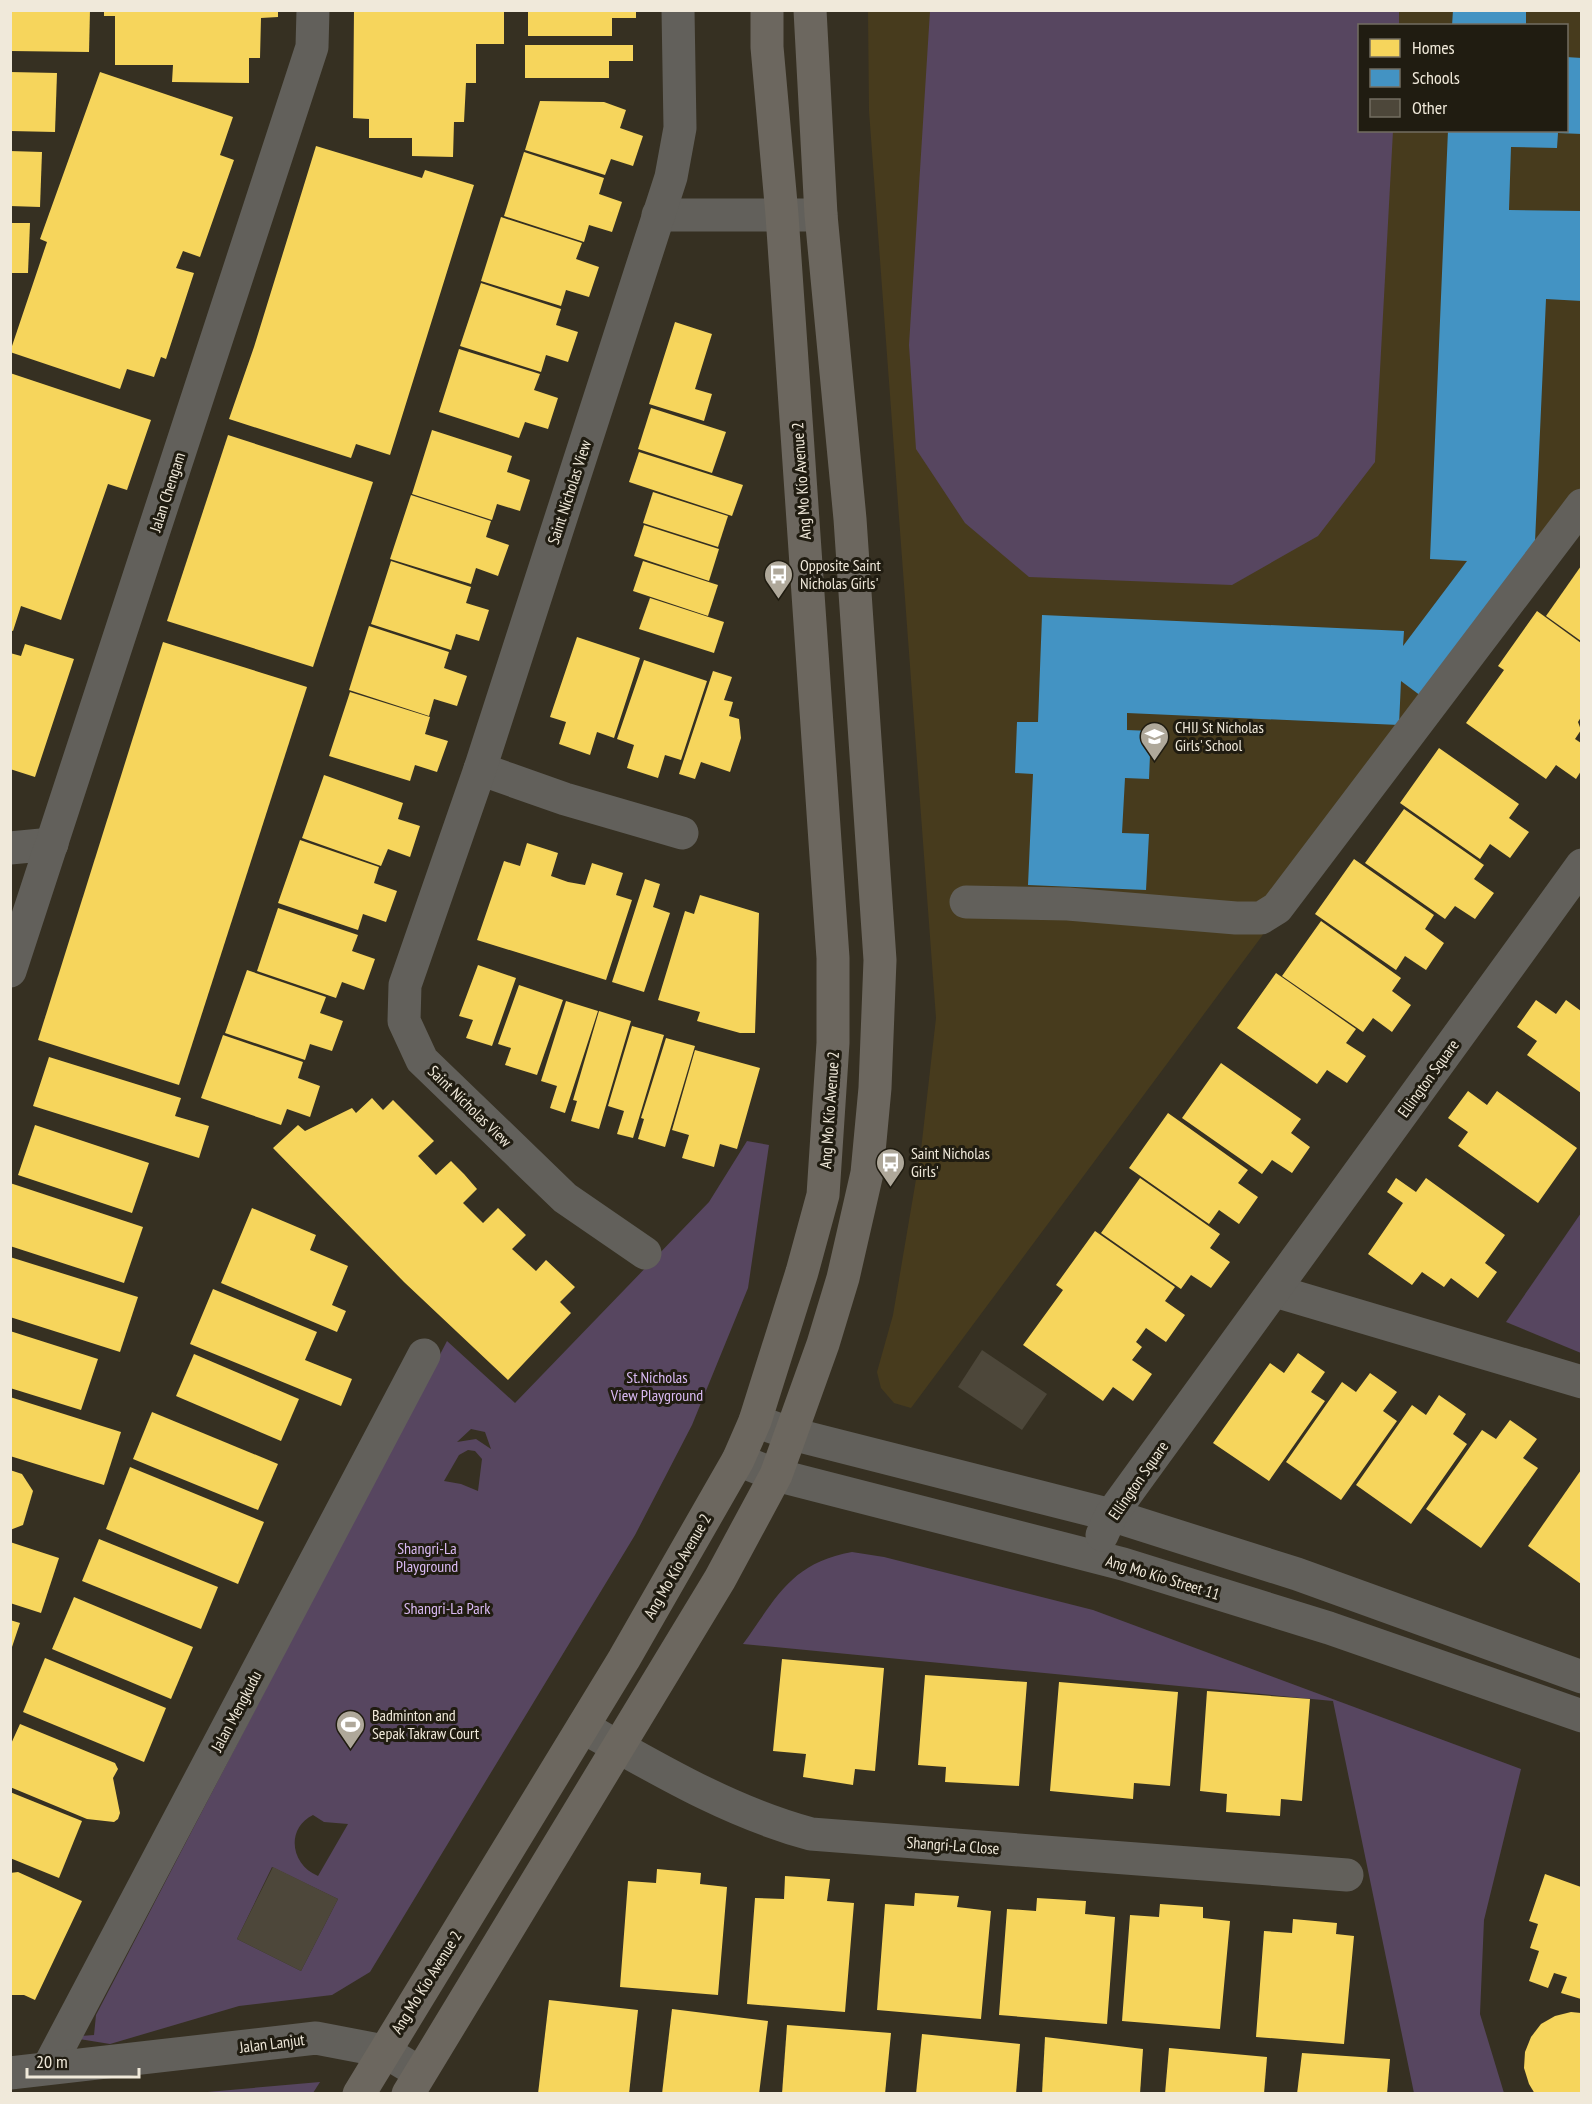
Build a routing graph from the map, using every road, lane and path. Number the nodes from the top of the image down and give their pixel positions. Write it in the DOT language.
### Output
graph roads {
  1 [pos="313,10"];
  2 [pos="678,10"];
  3 [pos="767,10"];
  4 [pos="810,10"];
  5 [pos="658,215"];
  6 [pos="782,215"];
  7 [pos="821,215"];
  8 [pos="1581,505"];
  9 [pos="480,769"];
  10 [pos="682,833"];
  11 [pos="52,844"];
  12 [pos="10,848"];
  13 [pos="1581,865"];
  14 [pos="966,902"];
  15 [pos="10,971"];
  16 [pos="645,1253"];
  17 [pos="1275,1291"];
  18 [pos="424,1355"];
  19 [pos="1581,1382"];
  20 [pos="755,1421"];
  21 [pos="792,1434"];
  22 [pos="738,1460"];
  23 [pos="776,1475"];
  24 [pos="1111,1515"];
  25 [pos="1092,1556"];
  26 [pos="1581,1677"];
  27 [pos="1581,1716"];
  28 [pos="583,1727"];
  29 [pos="619,1748"];
  30 [pos="1347,1875"];
  31 [pos="384,2051"];
  32 [pos="48,2068"];
  33 [pos="10,2073"];
  34 [pos="414,2083"];
  35 [pos="359,2094"];
  1 -- 11 [label="street, Jalan Chengam"];
  2 -- 5 [label="street, Saint Nicholas View"];
  3 -- 6 [label="main road, Ang Mo Kio Avenue 2"];
  4 -- 7 [label="main road"];
  5 -- 6 [label="street"];
  5 -- 9 [label="street, Saint Nicholas View"];
  6 -- 7 [label="street"];
  6 -- 20 [label="main road, Ang Mo Kio Avenue 2"];
  7 -- 21 [label="main road"];
  8 -- 14 [label="street"];
  9 -- 10 [label="street"];
  9 -- 16 [label="street, Saint Nicholas View"];
  11 -- 12 [label="street"];
  11 -- 15 [label="street, Jalan Chengam"];
  13 -- 17 [label="street, Ellington Square"];
  17 -- 19 [label="street"];
  17 -- 24 [label="street, Ellington Square"];
  18 -- 32 [label="street, Jalan Mengkudu"];
  20 -- 21 [label="street"];
  20 -- 22 [label="main road, Ang Mo Kio Avenue 2"];
  21 -- 23 [label="main road"];
  21 -- 24 [label="street"];
  22 -- 23 [label="street, Ang Mo Kio Street 11"];
  22 -- 28 [label="main road, Ang Mo Kio Avenue 2"];
  23 -- 25 [label="street, Ang Mo Kio Street 11"];
  23 -- 29 [label="main road"];
  24 -- 25 [label="street, Ellington Square"];
  24 -- 26 [label="street"];
  25 -- 27 [label="street, Ang Mo Kio Street 11"];
  28 -- 29 [label="street, Shangri-La Close"];
  28 -- 31 [label="main road, Ang Mo Kio Avenue 2"];
  29 -- 30 [label="street, Shangri-La Close"];
  29 -- 34 [label="main road"];
  31 -- 32 [label="street, Jalan Lanjut"];
  31 -- 34 [label="street, Jalan Lanjut"];
  31 -- 35 [label="main road, Ang Mo Kio Avenue 2"];
  32 -- 33 [label="street, Jalan Lanjut"];
}
